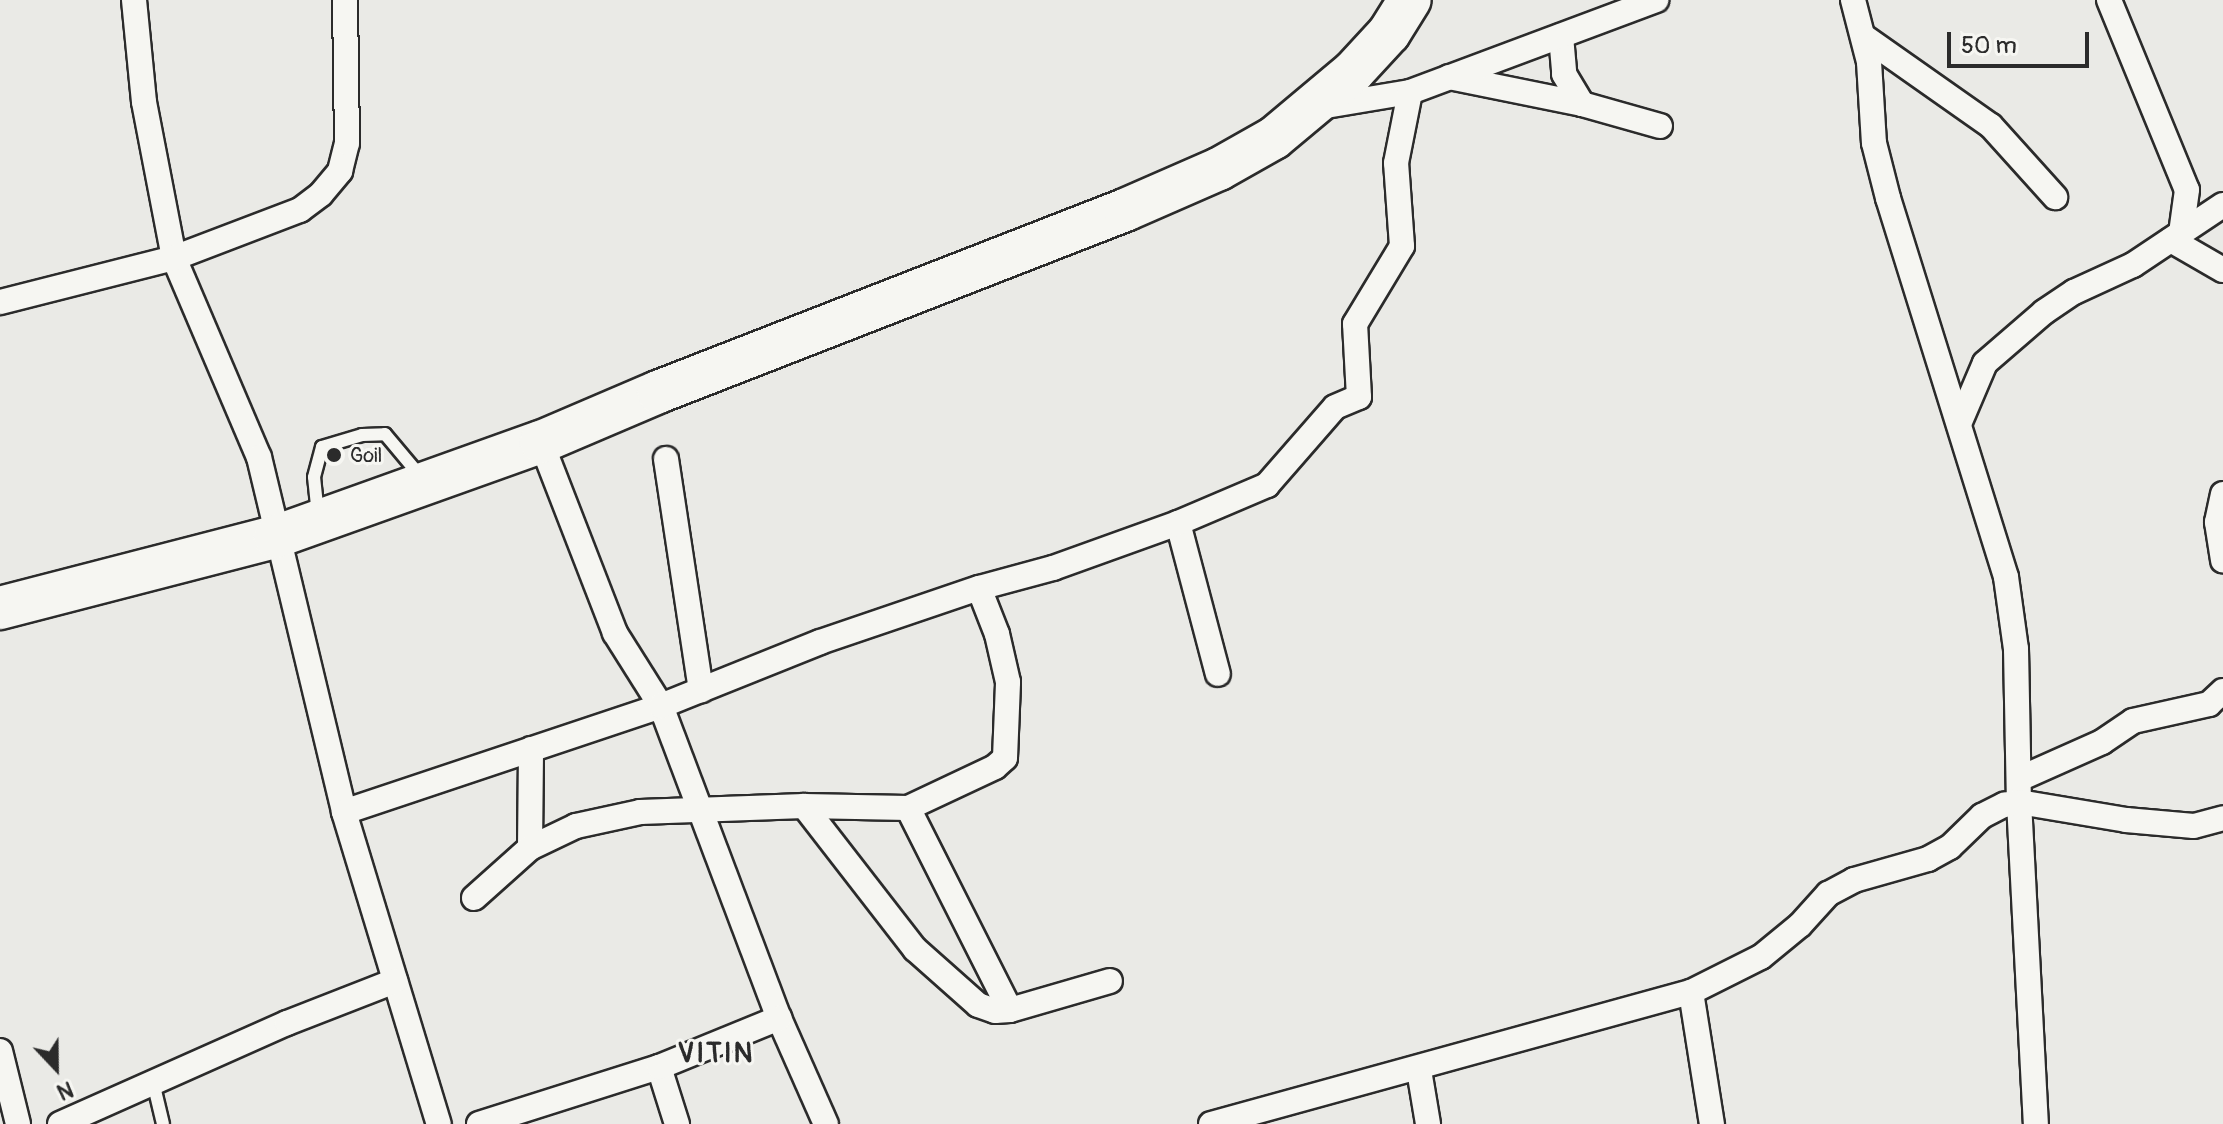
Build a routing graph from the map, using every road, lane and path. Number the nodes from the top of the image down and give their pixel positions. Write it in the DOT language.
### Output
graph roads {
  1 [pos="134,0"];
  2 [pos="345,0"];
  3 [pos="1410,0"];
  4 [pos="1656,0"];
  5 [pos="1853,0"];
  6 [pos="2117,3"];
  7 [pos="1561,36"];
  8 [pos="1863,36"];
  9 [pos="1449,77"];
  10 [pos="1410,92"];
  11 [pos="1582,104"];
  12 [pos="1312,109"];
  13 [pos="1660,126"];
  14 [pos="2187,190"];
  15 [pos="2055,197"];
  16 [pos="2219,207"];
  17 [pos="2176,237"];
  18 [pos="174,258"];
  19 [pos="2223,270"];
  20 [pos="0,302"];
  21 [pos="1985,363"];
  22 [pos="1942,366"];
  23 [pos="1959,424"];
  24 [pos="541,442"];
  25 [pos="666,459"];
  26 [pos="425,483"];
  27 [pos="2223,494"];
  28 [pos="318,521"];
  29 [pos="1178,523"];
  30 [pos="275,537"];
  31 [pos="2223,561"];
  32 [pos="979,588"];
  33 [pos="0,608"];
  34 [pos="1218,674"];
  35 [pos="701,690"];
  36 [pos="2223,691"];
  37 [pos="661,706"];
  38 [pos="531,749"];
  39 [pos="2019,791"];
  40 [pos="804,806"];
  41 [pos="908,808"];
  42 [pos="701,811"];
  43 [pos="344,812"];
  44 [pos="2223,818"];
  45 [pos="530,848"];
  46 [pos="474,898"];
  47 [pos="395,981"];
  48 [pos="1110,981"];
  49 [pos="1691,992"];
  50 [pos="1010,1010"];
  51 [pos="779,1018"];
  52 [pos="0,1051"];
  53 [pos="659,1067"];
  54 [pos="1419,1070"];
  55 [pos="153,1082"];
  56 [pos="18,1124"];
  57 [pos="60,1124"];
  58 [pos="163,1124"];
  59 [pos="439,1124"];
  60 [pos="479,1124"];
  61 [pos="677,1124"];
  62 [pos="826,1124"];
  63 [pos="1211,1124"];
  64 [pos="1428,1124"];
  65 [pos="1712,1124"];
  66 [pos="2036,1124"];
  1 -- 18 [label="street"];
  2 -- 18 [label="street"];
  3 -- 12 [label="highway"];
  4 -- 7 [label="street"];
  5 -- 8 [label="street"];
  6 -- 14 [label="street"];
  7 -- 9 [label="street"];
  7 -- 11 [label="street"];
  8 -- 15 [label="street"];
  8 -- 22 [label="street"];
  9 -- 10 [label="street"];
  9 -- 11 [label="street"];
  10 -- 12 [label="street"];
  10 -- 29 [label="street"];
  11 -- 13 [label="street"];
  12 -- 24 [label="highway"];
  14 -- 16 [label="street"];
  14 -- 17 [label="street"];
  16 -- 17 [label="street"];
  17 -- 19 [label="street"];
  17 -- 21 [label="street"];
  18 -- 20 [label="street"];
  18 -- 30 [label="street"];
  21 -- 22 [label="street"];
  21 -- 23 [label="street"];
  22 -- 23 [label="street"];
  23 -- 39 [label="street"];
  24 -- 26 [label="highway"];
  24 -- 37 [label="street"];
  25 -- 35 [label="street"];
  26 -- 28 [label="highway"];
  26 -- 28 [label="lane"];
  27 -- 31 [label="street"];
  28 -- 30 [label="highway"];
  29 -- 32 [label="street"];
  29 -- 34 [label="street"];
  30 -- 33 [label="highway"];
  30 -- 43 [label="street"];
  32 -- 35 [label="street"];
  32 -- 41 [label="street"];
  35 -- 37 [label="street"];
  36 -- 39 [label="street"];
  37 -- 38 [label="street"];
  37 -- 42 [label="street"];
  38 -- 43 [label="street"];
  38 -- 45 [label="street"];
  39 -- 44 [label="street"];
  39 -- 49 [label="street"];
  39 -- 66 [label="street"];
  40 -- 41 [label="street"];
  40 -- 42 [label="street"];
  40 -- 50 [label="street"];
  41 -- 50 [label="street"];
  42 -- 45 [label="street"];
  42 -- 51 [label="street"];
  43 -- 47 [label="street"];
  45 -- 46 [label="street"];
  47 -- 55 [label="street"];
  47 -- 59 [label="street"];
  48 -- 50 [label="street"];
  49 -- 54 [label="street"];
  49 -- 65 [label="street"];
  51 -- 53 [label="street"];
  51 -- 62 [label="street"];
  52 -- 56 [label="street"];
  53 -- 60 [label="street"];
  53 -- 61 [label="street"];
  54 -- 63 [label="street"];
  54 -- 64 [label="street"];
  55 -- 57 [label="street"];
  55 -- 58 [label="lane"];
}
